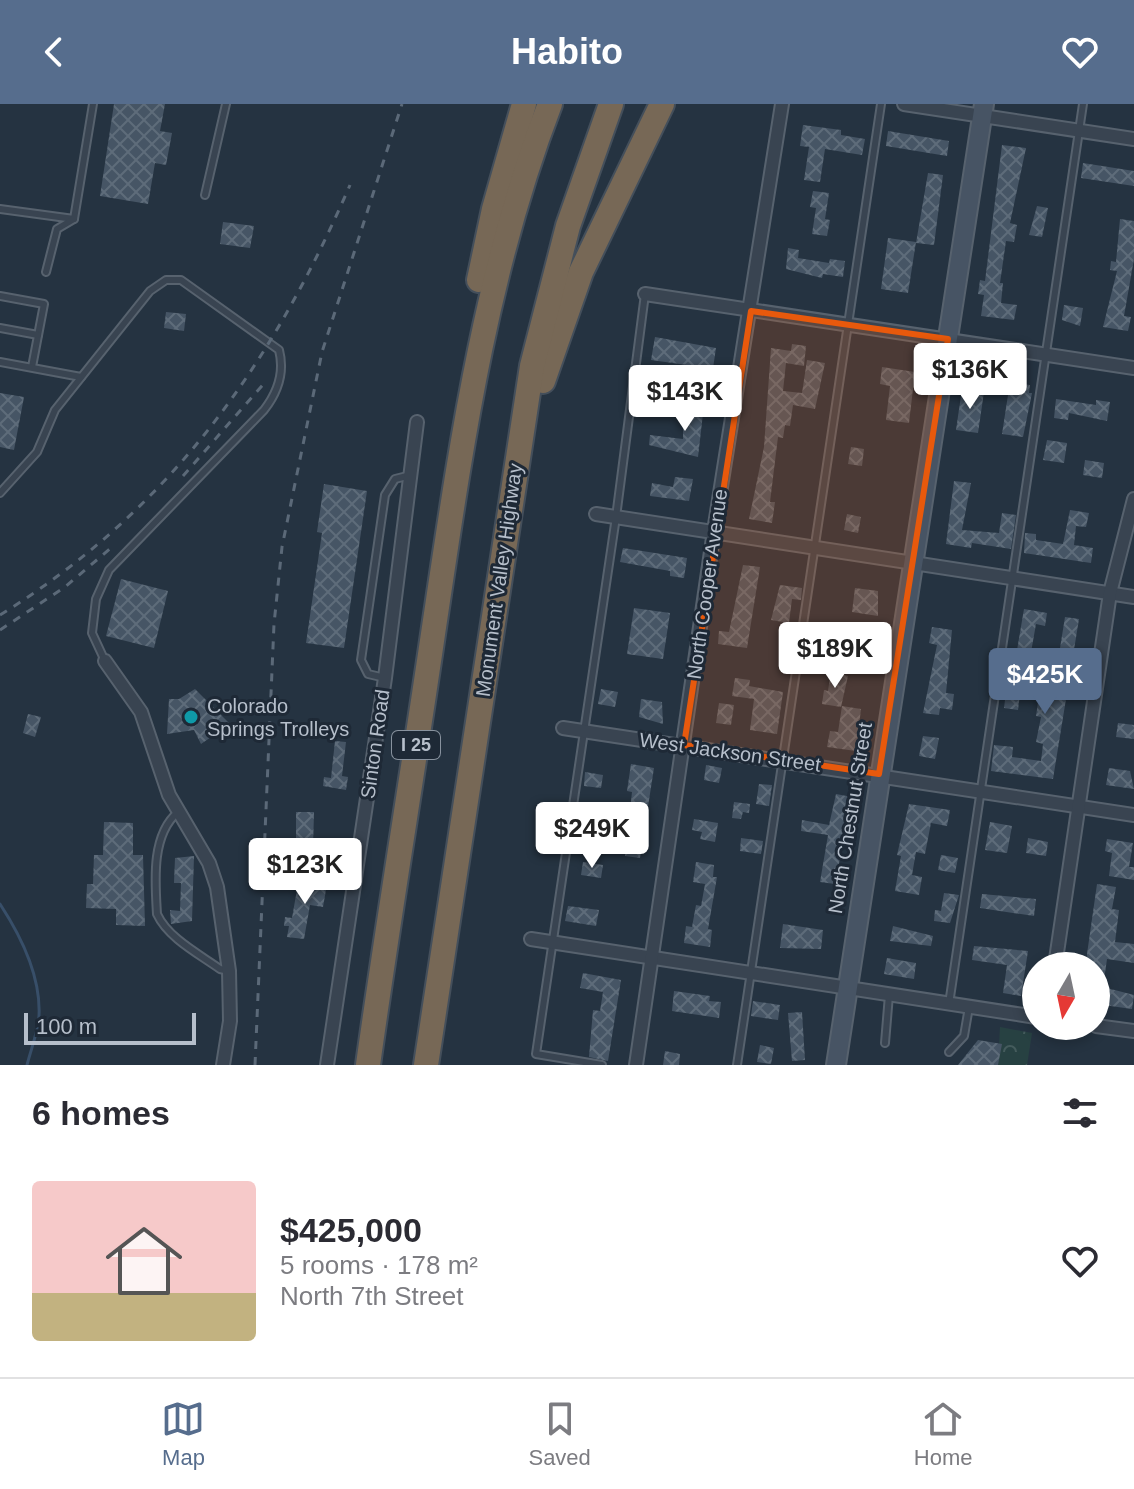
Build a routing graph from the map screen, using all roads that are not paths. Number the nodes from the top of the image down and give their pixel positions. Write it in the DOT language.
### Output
graph roads {
  1 [pos="93,104"];
  2 [pos="226,104"];
  3 [pos="524,104"];
  4 [pos="550,104"];
  5 [pos="611,104"];
  6 [pos="662,104"];
  7 [pos="782,104"];
  8 [pos="881,104"];
  9 [pos="904,104"];
  10 [pos="1083,104"];
  11 [pos="983,110"];
  12 [pos="1079,131"];
  13 [pos="1134,139"];
  14 [pos="205,195"];
  15 [pos="0,209"];
  16 [pos="74,219"];
  17 [pos="46,272"];
  18 [pos="645,294"];
  19 [pos="0,296"];
  20 [pos="751,311"];
  21 [pos="849,325"];
  22 [pos="0,328"];
  23 [pos="38,335"];
  24 [pos="948,339"];
  25 [pos="1047,355"];
  26 [pos="0,362"];
  27 [pos="32,367"];
  28 [pos="1134,368"];
  29 [pos="81,377"];
  30 [pos="417,422"];
  31 [pos="463,425"];
  32 [pos="411,475"];
  33 [pos="2,489"];
  34 [pos="1134,499"];
  35 [pos="510,503"];
  36 [pos="596,514"];
  37 [pos="616,517"];
  38 [pos="714,531"];
  39 [pos="814,547"];
  40 [pos="913,562"];
  41 [pos="1013,578"];
  42 [pos="1110,593"];
  43 [pos="1134,597"];
  44 [pos="105,661"];
  45 [pos="385,678"];
  46 [pos="563,728"];
  47 [pos="584,731"];
  48 [pos="684,745"];
  49 [pos="783,760"];
  50 [pos="879,774"];
  51 [pos="980,791"];
  52 [pos="1079,806"];
  53 [pos="178,812"];
  54 [pos="1134,815"];
  55 [pos="531,939"];
  56 [pos="554,942"];
  57 [pos="1057,952"];
  58 [pos="652,958"];
  59 [pos="229,971"];
  60 [pos="751,973"];
  61 [pos="847,989"];
  62 [pos="889,995"];
  63 [pos="949,1004"];
  64 [pos="969,1007"];
  65 [pos="1022,1015"];
  66 [pos="1110,1028"];
  67 [pos="1134,1031"];
  68 [pos="885,1043"];
  69 [pos="949,1052"];
  70 [pos="223,1065"];
  71 [pos="327,1065"];
  72 [pos="368,1065"];
  73 [pos="426,1065"];
  74 [pos="602,1065"];
  75 [pos="636,1065"];
  76 [pos="737,1065"];
  77 [pos="836,1065"];
  1 -- 16 [label="lane"];
  2 -- 14 [label="lane"];
  3 -- 31 [label="highway"];
  4 -- 31 [label="highway, I 25"];
  5 -- 35 [label="highway, Monument Valley Highway"];
  6 -- 35 [label="highway"];
  7 -- 20 [label="street, North Cooper Avenue"];
  8 -- 21 [label="lane"];
  9 -- 11 [label="street"];
  10 -- 12 [label="lane"];
  11 -- 12 [label="street"];
  11 -- 24 [label="main road, North Chestnut Street"];
  12 -- 13 [label="street"];
  12 -- 25 [label="lane"];
  15 -- 16 [label="lane"];
  16 -- 17 [label="lane"];
  18 -- 20 [label="street"];
  18 -- 37 [label="lane"];
  19 -- 23 [label="lane"];
  20 -- 21 [label="street"];
  20 -- 38 [label="street, North Cooper Avenue"];
  21 -- 24 [label="street"];
  21 -- 39 [label="lane"];
  22 -- 23 [label="lane"];
  23 -- 27 [label="lane"];
  24 -- 25 [label="street"];
  24 -- 40 [label="main road, North Chestnut Street"];
  25 -- 28 [label="street"];
  25 -- 41 [label="lane"];
  26 -- 27 [label="lane"];
  27 -- 29 [label="lane"];
  29 -- 33 [label="lane"];
  29 -- 44 [label="lane"];
  30 -- 32 [label="street, Sinton Road"];
  31 -- 72 [label="highway, I 25"];
  32 -- 45 [label="street, Sinton Road"];
  32 -- 45 [label="lane"];
  34 -- 42 [label="street"];
  35 -- 73 [label="highway, Monument Valley Highway"];
  36 -- 37 [label="street"];
  37 -- 38 [label="street"];
  37 -- 47 [label="lane"];
  38 -- 39 [label="street"];
  38 -- 48 [label="street, North Cooper Avenue"];
  39 -- 40 [label="street"];
  39 -- 49 [label="lane"];
  40 -- 41 [label="street"];
  40 -- 50 [label="main road, North Chestnut Street"];
  41 -- 42 [label="street"];
  41 -- 51 [label="lane"];
  42 -- 43 [label="street"];
  42 -- 52 [label="street"];
  44 -- 53 [label="street"];
  45 -- 71 [label="street, Sinton Road"];
  46 -- 47 [label="street, West Jackson Street"];
  47 -- 48 [label="street, West Jackson Street"];
  47 -- 56 [label="lane"];
  48 -- 49 [label="street, West Jackson Street"];
  48 -- 58 [label="street, North Cooper Avenue"];
  49 -- 50 [label="street, West Jackson Street"];
  49 -- 60 [label="lane"];
  50 -- 51 [label="street, West Jackson Street"];
  50 -- 61 [label="main road, North Chestnut Street"];
  51 -- 52 [label="street, West Jackson Street"];
  51 -- 63 [label="lane"];
  52 -- 54 [label="street, West Jackson Street"];
  52 -- 57 [label="street"];
  53 -- 59 [label="street"];
  53 -- 59 [label="lane"];
  55 -- 56 [label="street"];
  56 -- 58 [label="street"];
  56 -- 74 [label="lane"];
  58 -- 60 [label="street"];
  58 -- 75 [label="street, North Cooper Avenue"];
  59 -- 70 [label="street"];
  60 -- 61 [label="street"];
  60 -- 76 [label="lane"];
  61 -- 62 [label="street"];
  61 -- 77 [label="main road, North Chestnut Street"];
  62 -- 63 [label="street"];
  62 -- 68 [label="lane"];
  63 -- 64 [label="street"];
  64 -- 65 [label="street"];
  64 -- 69 [label="lane"];
  66 -- 67 [label="street"];
}
